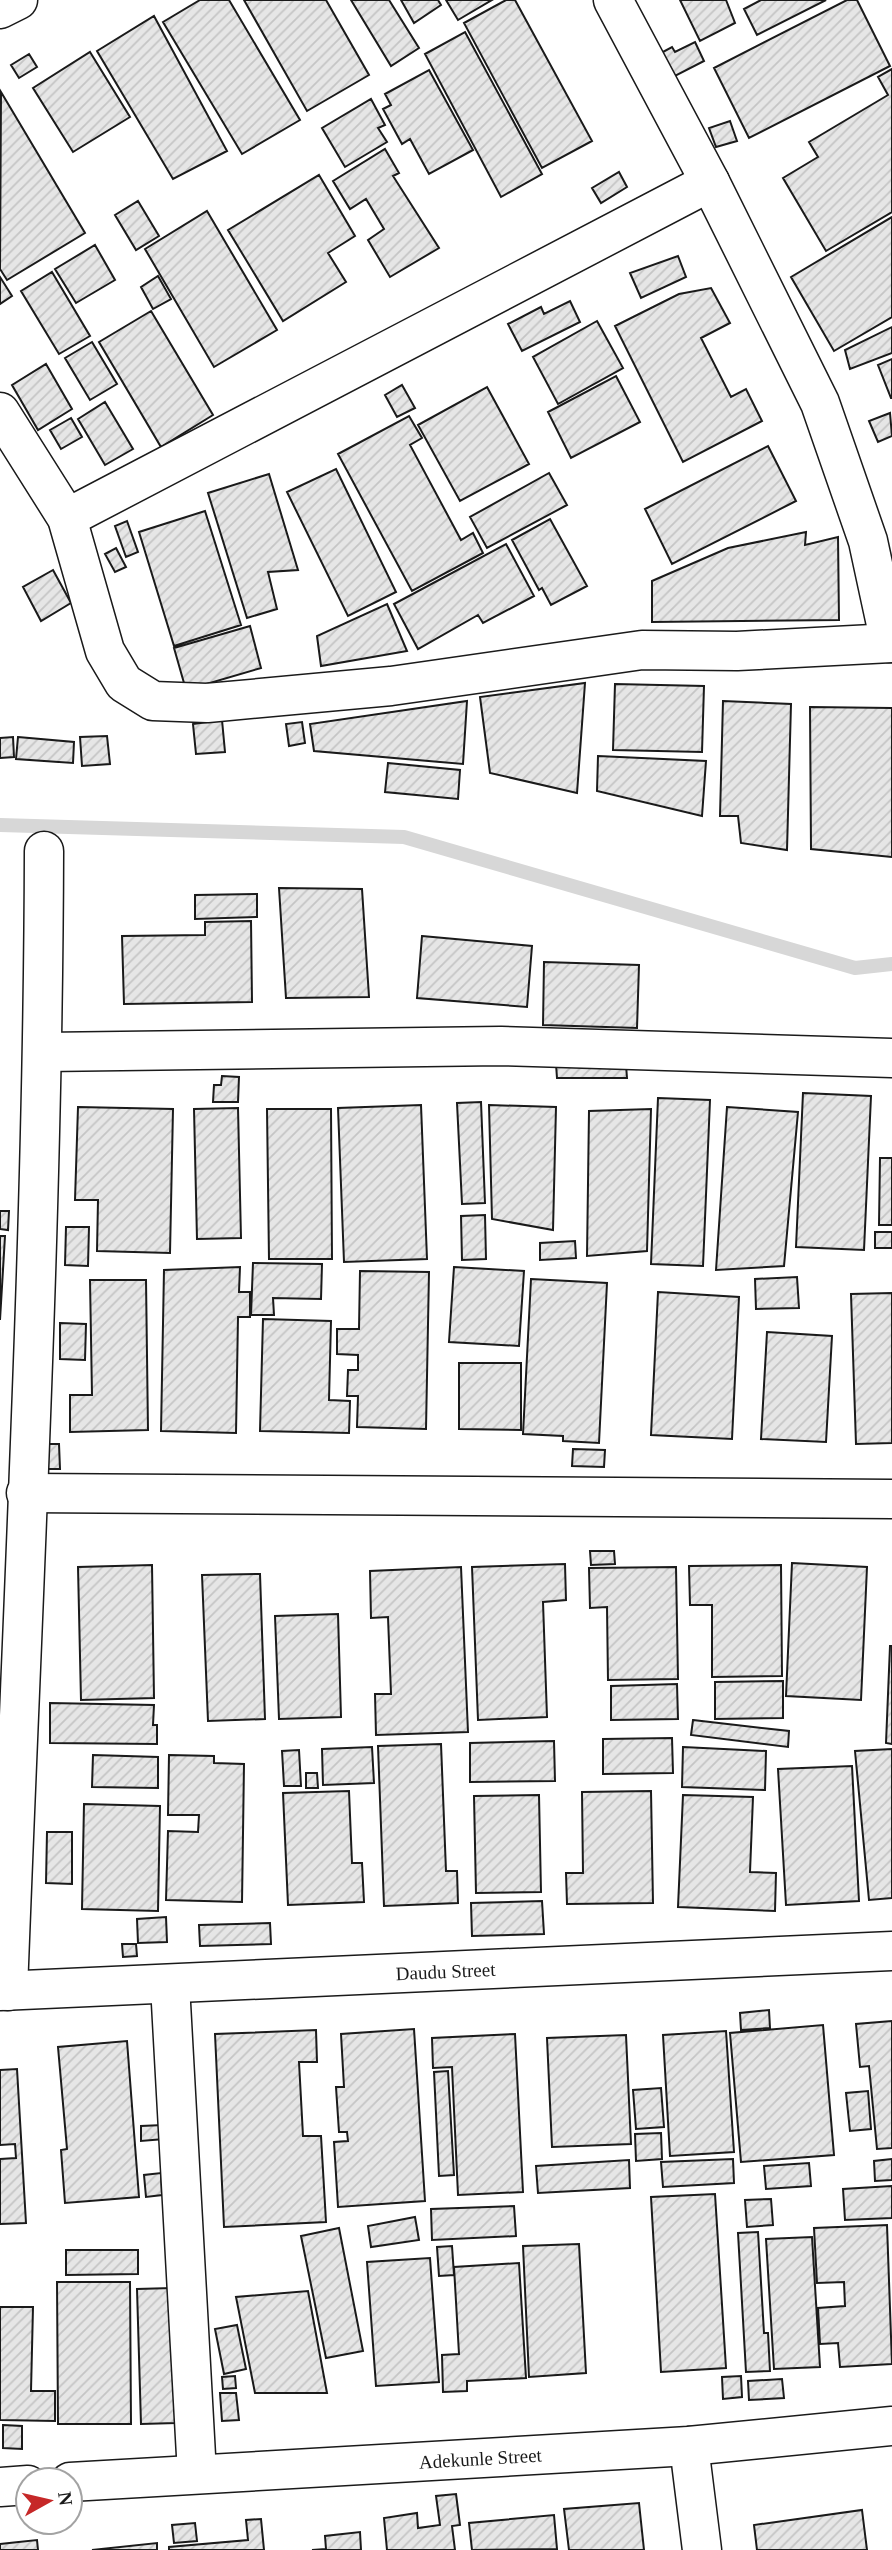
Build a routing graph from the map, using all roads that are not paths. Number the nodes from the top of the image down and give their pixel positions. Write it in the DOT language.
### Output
graph roads {
  1 [pos="18,0"];
  2 [pos="613,0"];
  3 [pos="0,9"];
  4 [pos="710,182"];
  5 [pos="0,412"];
  6 [pos="66,518"];
  7 [pos="891,643"];
  8 [pos="44,851"];
  9 [pos="44,1052"];
  10 [pos="892,1058"];
  11 [pos="26,1493"];
  12 [pos="892,1499"];
  13 [pos="892,1951"];
  14 [pos="170,1985"];
  15 [pos="4,1991"];
  16 [pos="892,2426"];
  17 [pos="689,2446"];
  18 [pos="197,2474"];
  19 [pos="84,2481"];
  20 [pos="702,2550"];
  1 -- 3 [label="street"];
  2 -- 4 [label="street"];
  4 -- 6 [label="street"];
  4 -- 7 [label="street"];
  5 -- 6 [label="street"];
  6 -- 7 [label="street"];
  8 -- 9 [label="street"];
  9 -- 10 [label="street"];
  9 -- 11 [label="street"];
  11 -- 12 [label="street"];
  11 -- 15 [label="street"];
  13 -- 14 [label="street, Daudu Street"];
  14 -- 15 [label="street, Daudu Street"];
  14 -- 18 [label="street"];
  16 -- 17 [label="street, Adekunle Street"];
  17 -- 18 [label="street, Adekunle Street"];
  17 -- 20 [label="street"];
  18 -- 19 [label="street, Adekunle Street"];
}
